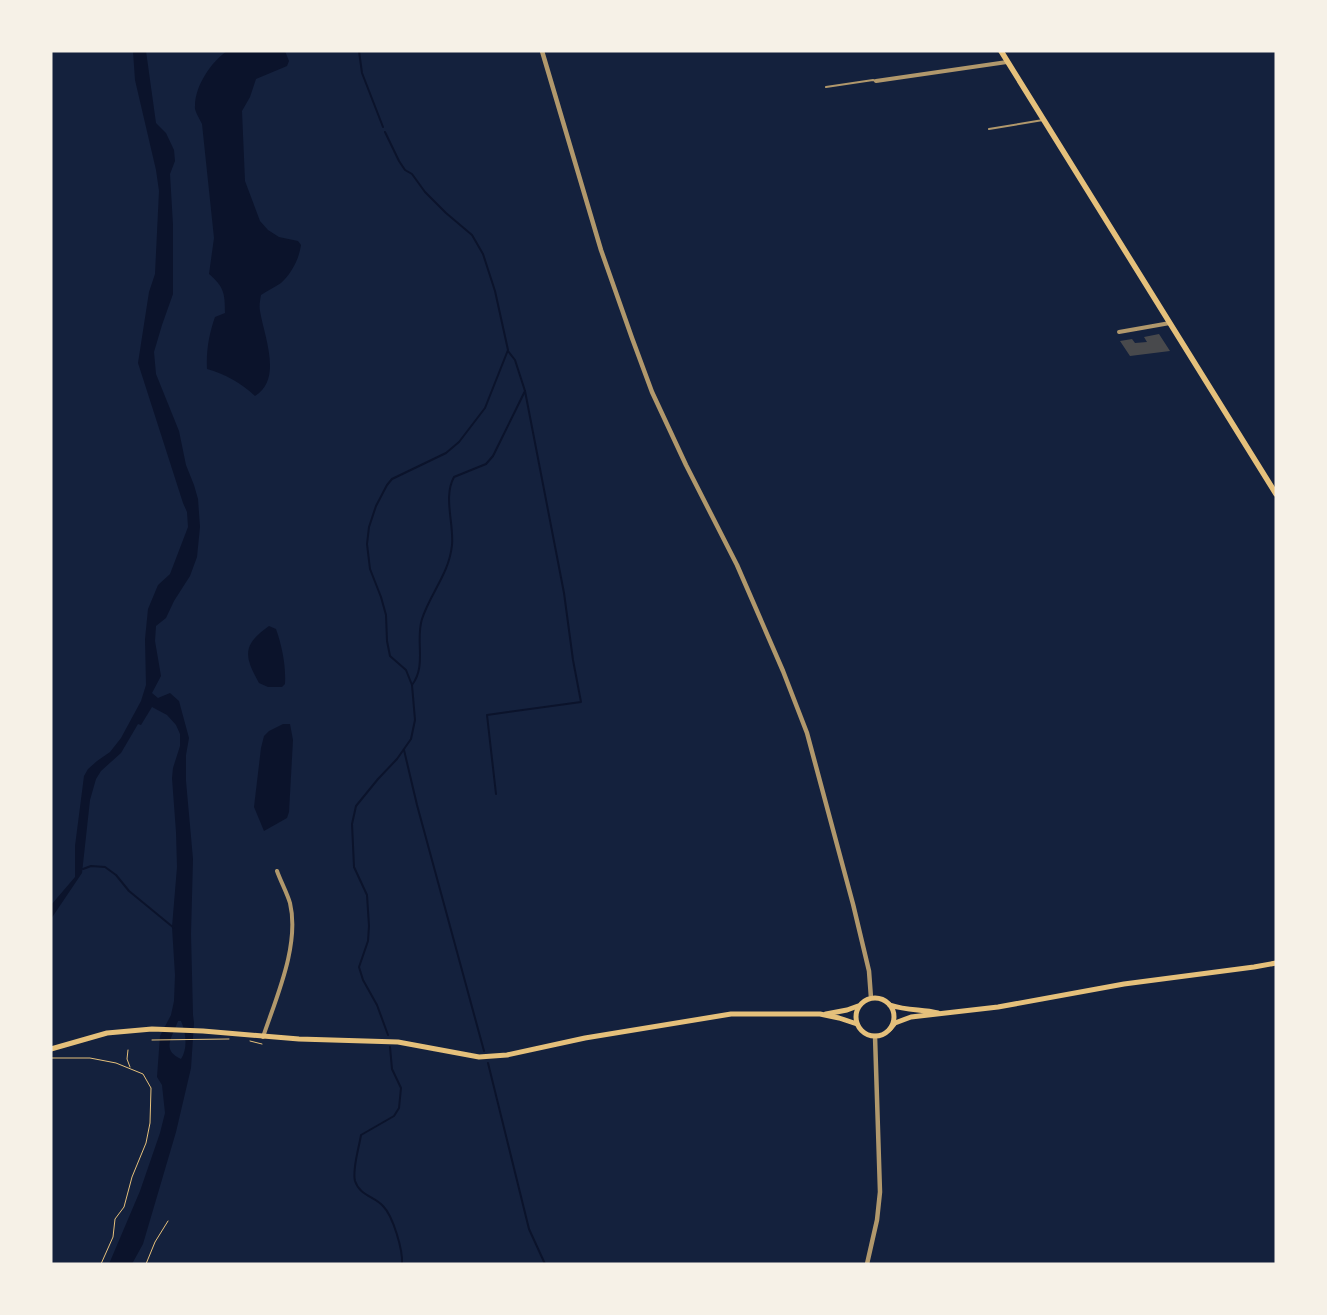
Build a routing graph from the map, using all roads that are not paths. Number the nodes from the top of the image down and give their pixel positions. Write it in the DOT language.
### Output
graph roads {
  1 [pos="542,51"];
  2 [pos="1001,51"];
  3 [pos="1007,62"];
  4 [pos="876,81"];
  5 [pos="826,86"];
  6 [pos="1044,120"];
  7 [pos="989,129"];
  8 [pos="1170,323"];
  9 [pos="1119,332"];
  10 [pos="1276,494"];
  11 [pos="277,871"];
  12 [pos="1276,963"];
  13 [pos="871,998"];
  14 [pos="890,1005"];
  15 [pos="858,1006"];
  16 [pos="938,1013"];
  17 [pos="820,1014"];
  18 [pos="856,1024"];
  19 [pos="890,1029"];
  20 [pos="875,1036"];
  21 [pos="263,1037"];
  22 [pos="51,1049"];
  23 [pos="867,1264"];
  1 -- 13 [label="street"];
  2 -- 3 [label="main road"];
  3 -- 4 [label="street"];
  3 -- 6 [label="main road"];
  4 -- 5 [label="lane"];
  6 -- 7 [label="lane"];
  6 -- 8 [label="main road"];
  8 -- 9 [label="street"];
  8 -- 10 [label="main road"];
  11 -- 21 [label="street"];
  12 -- 16 [label="main road"];
  13 -- 14 [label="main road"];
  13 -- 15 [label="main road"];
  14 -- 16 [label="main road"];
  14 -- 19 [label="main road"];
  15 -- 17 [label="main road"];
  15 -- 18 [label="main road"];
  16 -- 19 [label="main road"];
  17 -- 18 [label="main road"];
  17 -- 21 [label="main road"];
  18 -- 20 [label="main road"];
  19 -- 20 [label="main road"];
  20 -- 23 [label="street"];
  21 -- 22 [label="main road"];
}
